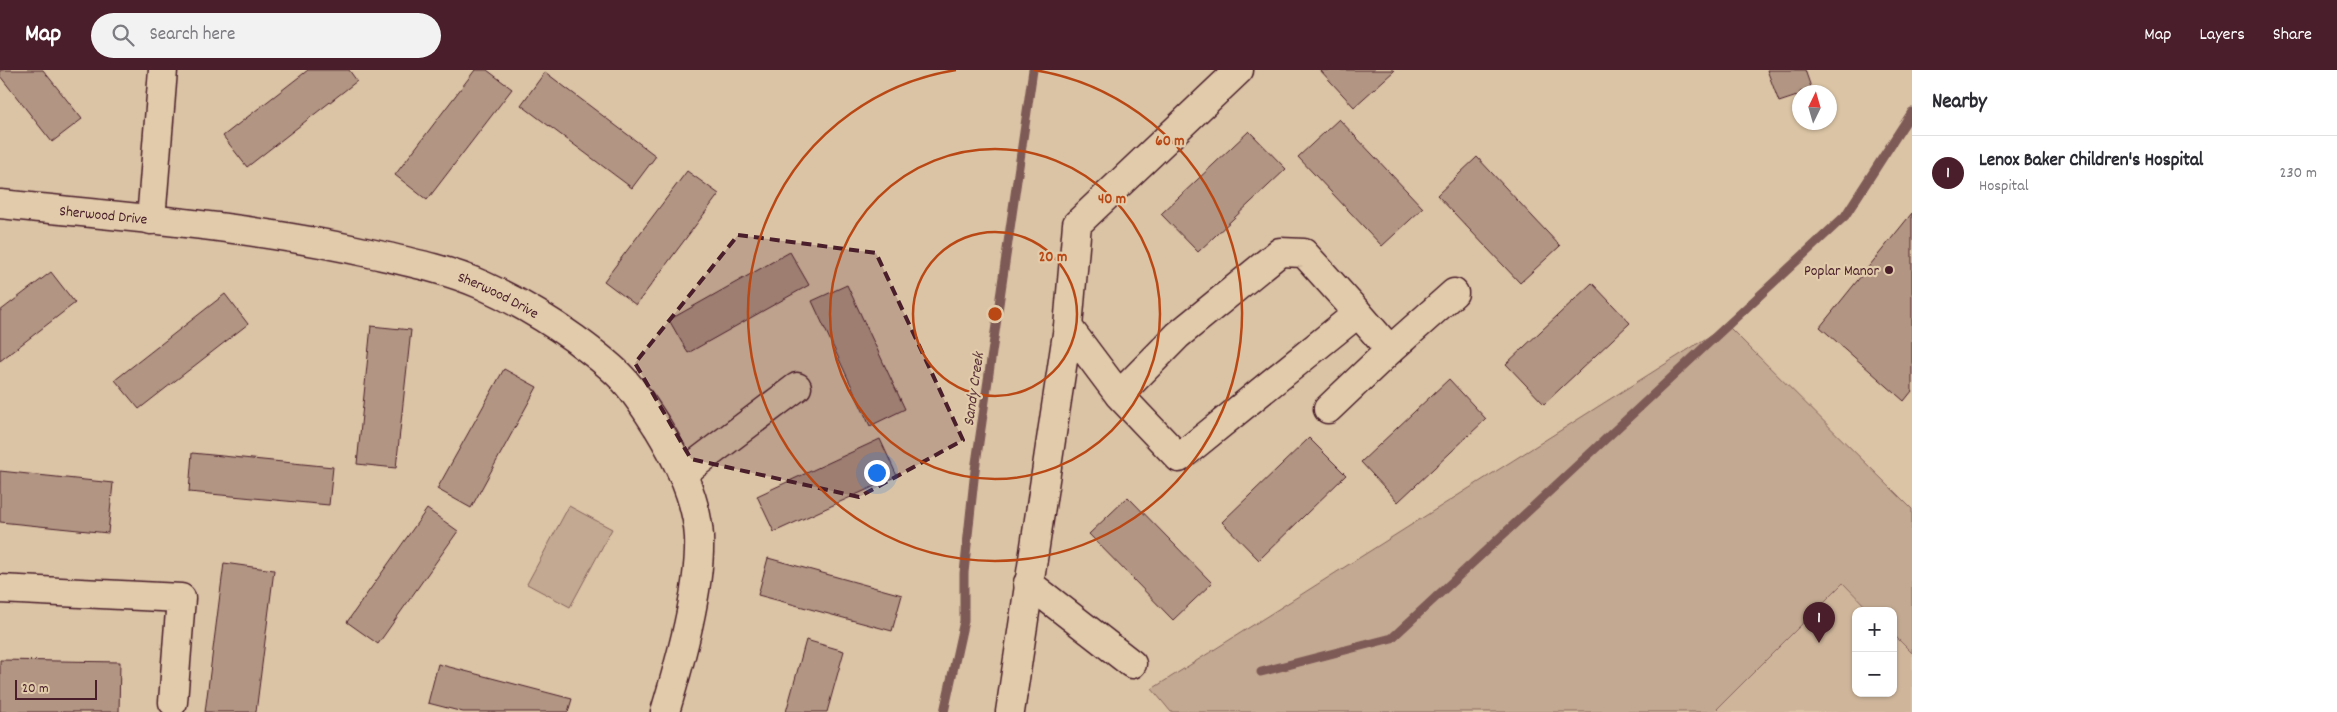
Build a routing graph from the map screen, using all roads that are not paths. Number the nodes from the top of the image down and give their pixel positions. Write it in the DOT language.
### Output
graph roads {
  1 [pos="163,70"];
  2 [pos="1239,70"];
  3 [pos="0,204"];
  4 [pos="150,220"];
  5 [pos="1454,293"];
  6 [pos="1358,313"];
  7 [pos="1068,327"];
  8 [pos="1390,350"];
  9 [pos="798,387"];
  10 [pos="1119,395"];
  11 [pos="1328,409"];
  12 [pos="682,474"];
  13 [pos="1028,583"];
  14 [pos="0,589"];
  15 [pos="1132,664"];
  16 [pos="174,702"];
  17 [pos="666,712"];
  18 [pos="1010,712"];
  1 -- 4 [label="street"];
  2 -- 7 [label="street"];
  3 -- 4 [label="street, Sherwood Drive"];
  4 -- 12 [label="street, Sherwood Drive"];
  5 -- 8 [label="street"];
  6 -- 8 [label="street"];
  6 -- 10 [label="street"];
  6 -- 10 [label="street"];
  7 -- 10 [label="street"];
  7 -- 13 [label="street"];
  8 -- 11 [label="street"];
  9 -- 12 [label="street"];
  12 -- 17 [label="street, Sherwood Drive"];
  13 -- 15 [label="street"];
  13 -- 18 [label="street"];
  14 -- 16 [label="street"];
}
